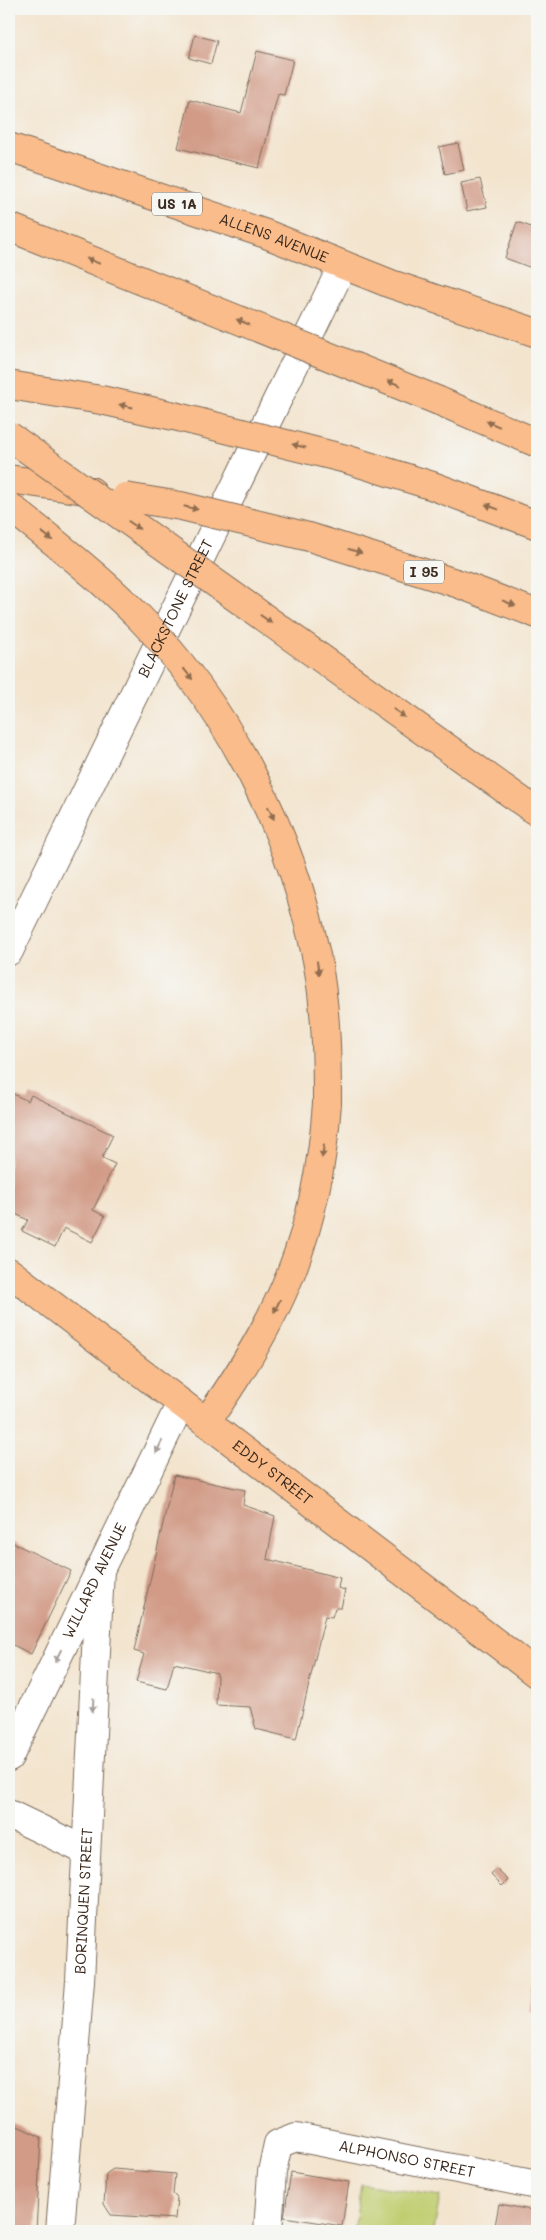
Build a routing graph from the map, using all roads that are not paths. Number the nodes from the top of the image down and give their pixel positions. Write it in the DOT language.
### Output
graph roads {
  1 [pos="9,147"];
  2 [pos="9,227"];
  3 [pos="343,265"];
  4 [pos="537,333"];
  5 [pos="9,384"];
  6 [pos="9,436"];
  7 [pos="537,444"];
  8 [pos="9,479"];
  9 [pos="9,506"];
  10 [pos="537,525"];
  11 [pos="537,614"];
  12 [pos="537,812"];
  13 [pos="9,951"];
  14 [pos="9,1272"];
  15 [pos="181,1403"];
  16 [pos="206,1422"];
  17 [pos="100,1569"];
  18 [pos="537,1674"];
  19 [pos="9,1757"];
  20 [pos="9,1814"];
  21 [pos="86,1851"];
  22 [pos="537,2185"];
  23 [pos="60,2231"];
  24 [pos="268,2231"];
  1 -- 3 [label="main road, ALLENS AVENUE / US 1A"];
  7 -- 2 [label="main road, one-way, bridge"];
  3 -- 4 [label="main road, ALLENS AVENUE / US 1A"];
  3 -- 13 [label="street, BLACKSTONE STREET"];
  10 -- 5 [label="main road, one-way, bridge"];
  6 -- 12 [label="main road, one-way, bridge"];
  8 -- 11 [label="main road, I 95, one-way, bridge"];
  9 -- 16 [label="main road, one-way, bridge"];
  14 -- 15 [label="main road, EDDY STREET"];
  15 -- 16 [label="main road, EDDY STREET"];
  15 -- 17 [label="street, WILLARD AVENUE, one-way"];
  16 -- 18 [label="main road, EDDY STREET"];
  17 -- 19 [label="street, WILLARD AVENUE, one-way"];
  17 -- 21 [label="street, BORINQUEN STREET, one-way"];
  20 -- 21 [label="street"];
  21 -- 23 [label="street, BORINQUEN STREET"];
  22 -- 24 [label="street, ALPHONSO STREET"];
}
